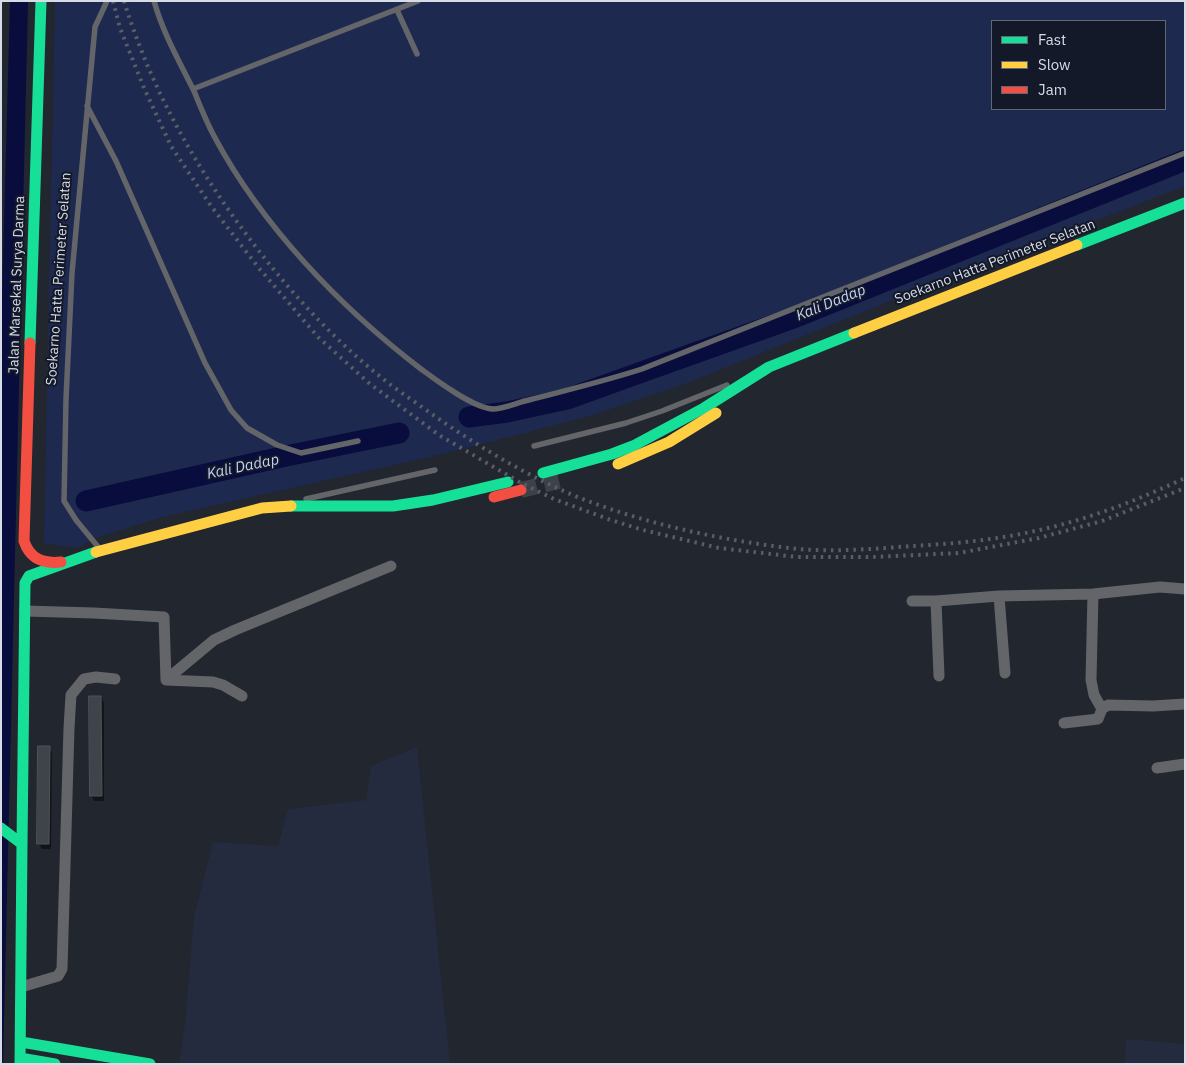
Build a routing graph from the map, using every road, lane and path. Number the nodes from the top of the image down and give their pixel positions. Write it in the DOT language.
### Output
graph roads {
  1 [pos="41,1"];
  2 [pos="107,1"];
  3 [pos="154,1"];
  4 [pos="418,1"];
  5 [pos="397,10"];
  6 [pos="417,54"];
  7 [pos="193,89"];
  8 [pos="87,106"];
  9 [pos="1185,153"];
  10 [pos="1185,203"];
  11 [pos="816,349"];
  12 [pos="769,367"];
  13 [pos="358,441"];
  14 [pos="534,446"];
  15 [pos="604,468"];
  16 [pos="435,470"];
  17 [pos="544,473"];
  18 [pos="508,482"];
  19 [pos="521,490"];
  20 [pos="262,508"];
  21 [pos="229,516"];
  22 [pos="386,517"];
  23 [pos="343,518"];
  24 [pos="101,550"];
  25 [pos="78,558"];
  26 [pos="391,566"];
  27 [pos="1185,589"];
  28 [pos="1093,594"];
  29 [pos="1000,596"];
  30 [pos="912,601"];
  31 [pos="936,601"];
  32 [pos="25,607"];
  33 [pos="1005,673"];
  34 [pos="940,676"];
  35 [pos="115,679"];
  36 [pos="166,680"];
  37 [pos="242,696"];
  38 [pos="1185,704"];
  39 [pos="1102,709"];
  40 [pos="1064,723"];
  41 [pos="1185,764"];
  42 [pos="1157,768"];
  43 [pos="5,831"];
  44 [pos="22,844"];
  45 [pos="21,987"];
  46 [pos="21,1042"];
  47 [pos="20,1061"];
  48 [pos="55,1064"];
  49 [pos="150,1064"];
  1 -- 25 [label="main road, Jalan Marsekal Surya Darma"];
  2 -- 8 [label="lane, Soekarno Hatta Perimeter Selatan"];
  3 -- 7 [label="lane"];
  4 -- 5 [label="lane"];
  5 -- 6 [label="lane"];
  5 -- 7 [label="lane"];
  7 -- 9 [label="lane"];
  8 -- 13 [label="lane"];
  8 -- 24 [label="lane, Soekarno Hatta Perimeter Selatan"];
  10 -- 11 [label="main road, Soekarno Hatta Perimeter Selatan"];
  11 -- 12 [label="main road, Soekarno Hatta Perimeter Selatan"];
  11 -- 15 [label="main road, Soekarno Hatta Perimeter Selatan"];
  12 -- 14 [label="lane"];
  12 -- 17 [label="main road, Soekarno Hatta Perimeter Selatan"];
  16 -- 20 [label="lane"];
  18 -- 20 [label="main road"];
  19 -- 22 [label="main road"];
  20 -- 21 [label="main road"];
  21 -- 23 [label="main road"];
  21 -- 24 [label="main road"];
  24 -- 25 [label="main road"];
  25 -- 32 [label="main road"];
  26 -- 36 [label="street"];
  27 -- 28 [label="street"];
  28 -- 29 [label="street"];
  28 -- 39 [label="street"];
  29 -- 31 [label="street"];
  29 -- 33 [label="street"];
  30 -- 31 [label="street"];
  31 -- 34 [label="street"];
  32 -- 36 [label="street"];
  32 -- 44 [label="main road"];
  35 -- 45 [label="street"];
  36 -- 37 [label="street"];
  38 -- 39 [label="street"];
  39 -- 40 [label="street"];
  41 -- 42 [label="street"];
  43 -- 44 [label="main road"];
  44 -- 45 [label="main road"];
  45 -- 46 [label="main road"];
  46 -- 47 [label="main road"];
  46 -- 49 [label="main road"];
  47 -- 48 [label="main road"];
}
